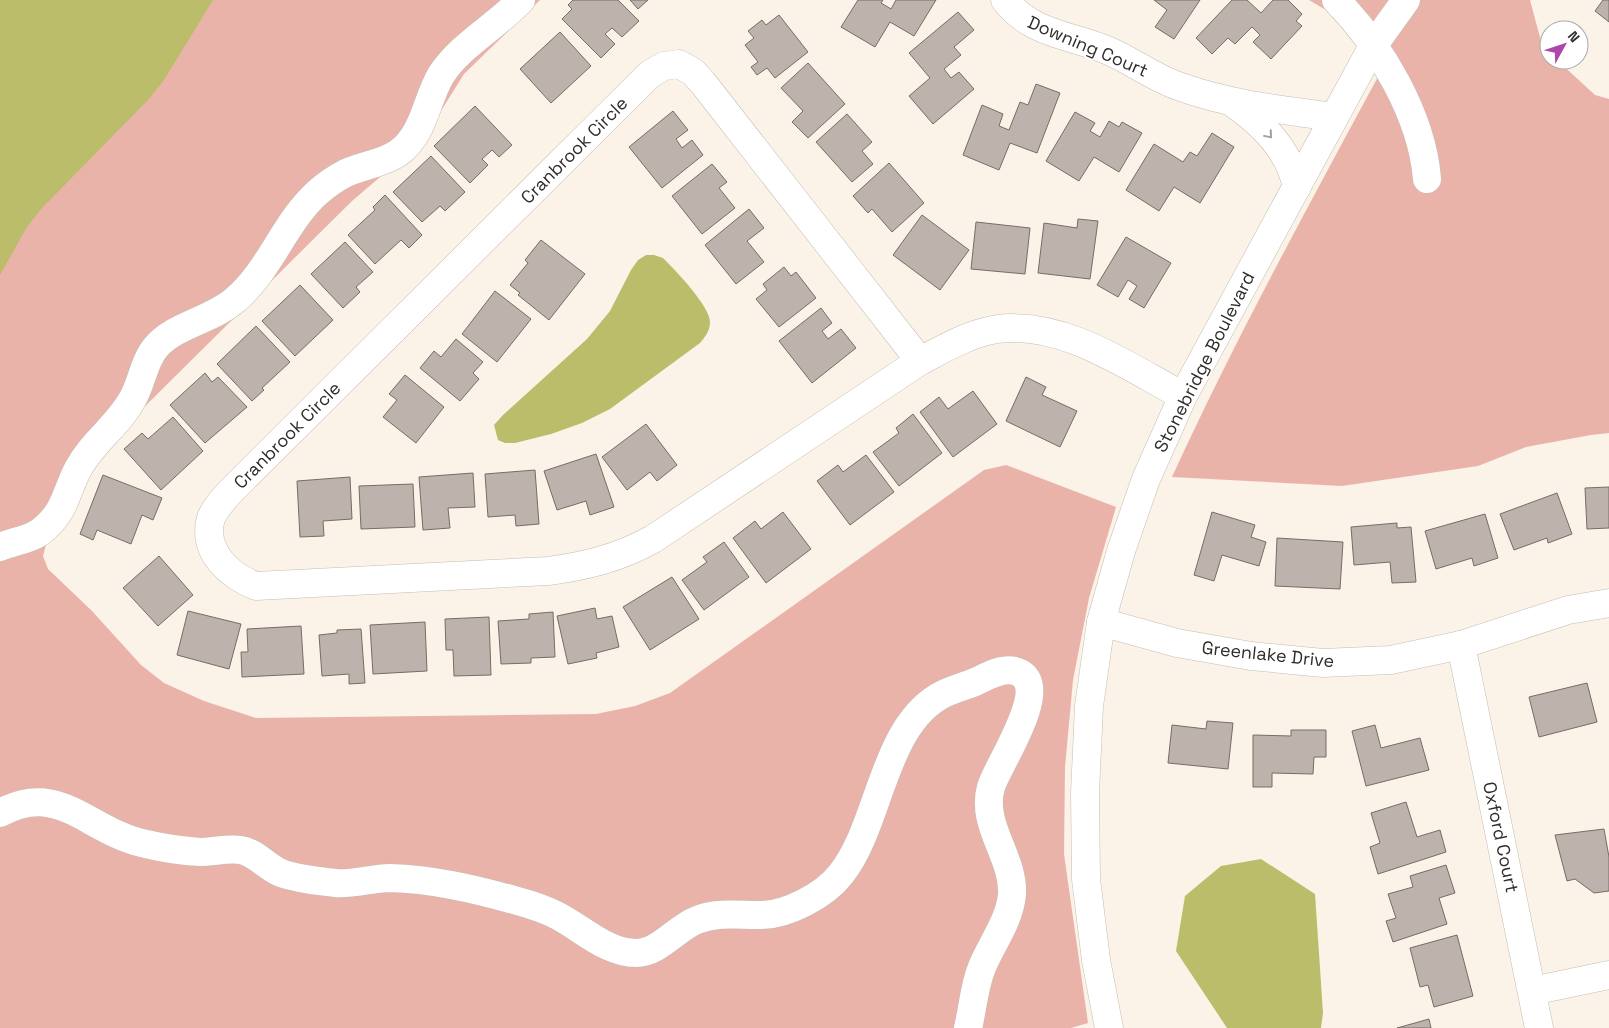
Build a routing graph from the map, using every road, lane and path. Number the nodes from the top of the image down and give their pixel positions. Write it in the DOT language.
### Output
graph roads {
  1 [pos="521,0"];
  2 [pos="1005,0"];
  3 [pos="1336,0"];
  4 [pos="1396,7"];
  5 [pos="1373,46"];
  6 [pos="1234,103"];
  7 [pos="1334,117"];
  8 [pos="1427,179"];
  9 [pos="1296,187"];
  10 [pos="920,361"];
  11 [pos="1183,396"];
  12 [pos="0,547"];
  13 [pos="1609,603"];
  14 [pos="1101,622"];
  15 [pos="1461,645"];
  16 [pos="0,813"];
  17 [pos="1609,975"];
  18 [pos="1532,991"];
  19 [pos="968,1028"];
  20 [pos="1109,1028"];
  21 [pos="1539,1028"];
  1 -- 12 [label="street"];
  2 -- 6 [label="street, Downing Court"];
  3 -- 5 [label="street"];
  4 -- 5 [label="street, Stonebridge Boulevard"];
  5 -- 7 [label="street, Stonebridge Boulevard"];
  5 -- 8 [label="street"];
  6 -- 7 [label="street, Downing Court"];
  6 -- 9 [label="street, Downing Court, one-way"];
  7 -- 9 [label="street, Stonebridge Boulevard"];
  9 -- 11 [label="street, Stonebridge Boulevard"];
  10 -- 10 [label="street, Cranbrook Circle"];
  10 -- 11 [label="street, Cranbrook Circle"];
  11 -- 14 [label="street, Stonebridge Boulevard"];
  13 -- 15 [label="street, Greenlake Drive"];
  14 -- 15 [label="street, Greenlake Drive"];
  14 -- 20 [label="street, Stonebridge Boulevard"];
  15 -- 18 [label="street, Oxford Court"];
  16 -- 19 [label="street"];
  17 -- 18 [label="street"];
  18 -- 21 [label="street, Oxford Court"];
}
